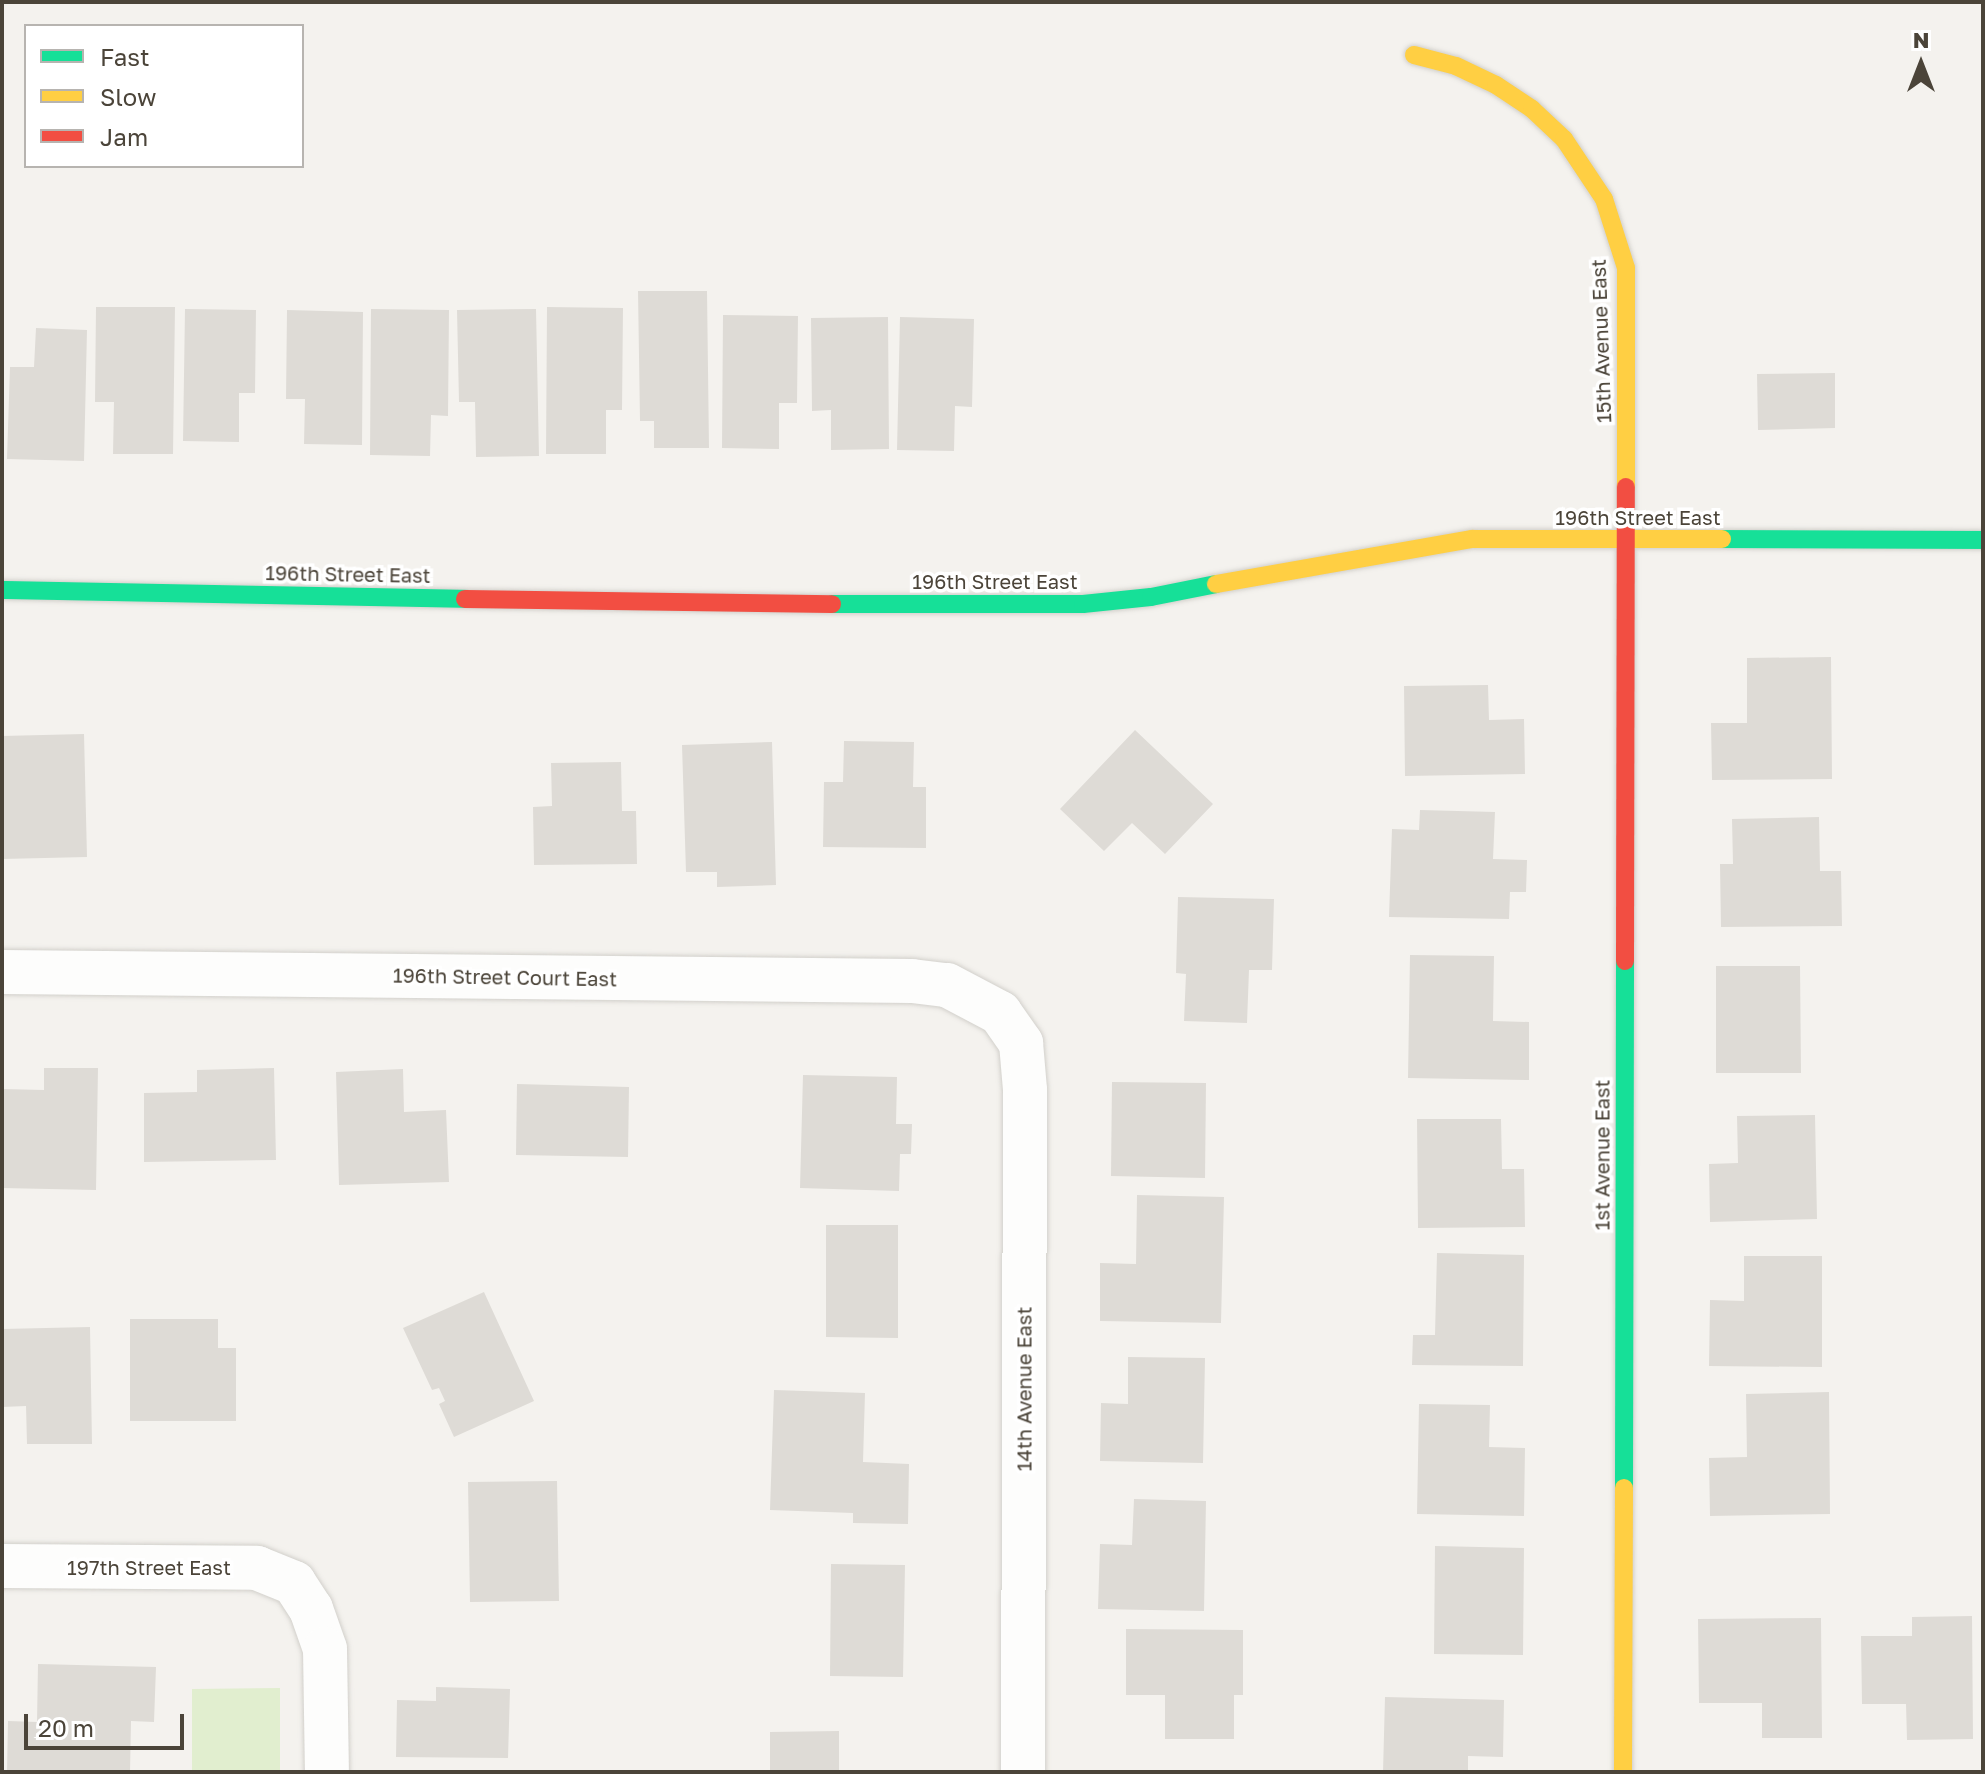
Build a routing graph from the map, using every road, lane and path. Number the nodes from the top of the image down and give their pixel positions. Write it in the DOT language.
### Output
graph roads {
  1 [pos="1414,55"];
  2 [pos="1625,539"];
  3 [pos="1983,540"];
  4 [pos="2,590"];
  5 [pos="2,972"];
  6 [pos="1000,1013"];
  7 [pos="2,1566"];
  8 [pos="327,1772"];
  9 [pos="1023,1772"];
  10 [pos="1623,1772"];
  1 -- 2 [label="street, 15th Avenue East"];
  2 -- 3 [label="street, 196th Street East"];
  2 -- 4 [label="street, 196th Street East"];
  2 -- 10 [label="street, 1st Avenue East"];
  5 -- 6 [label="street, 196th Street Court East"];
  6 -- 9 [label="street, 14th Avenue East"];
  7 -- 8 [label="street, 197th Street East"];
}
